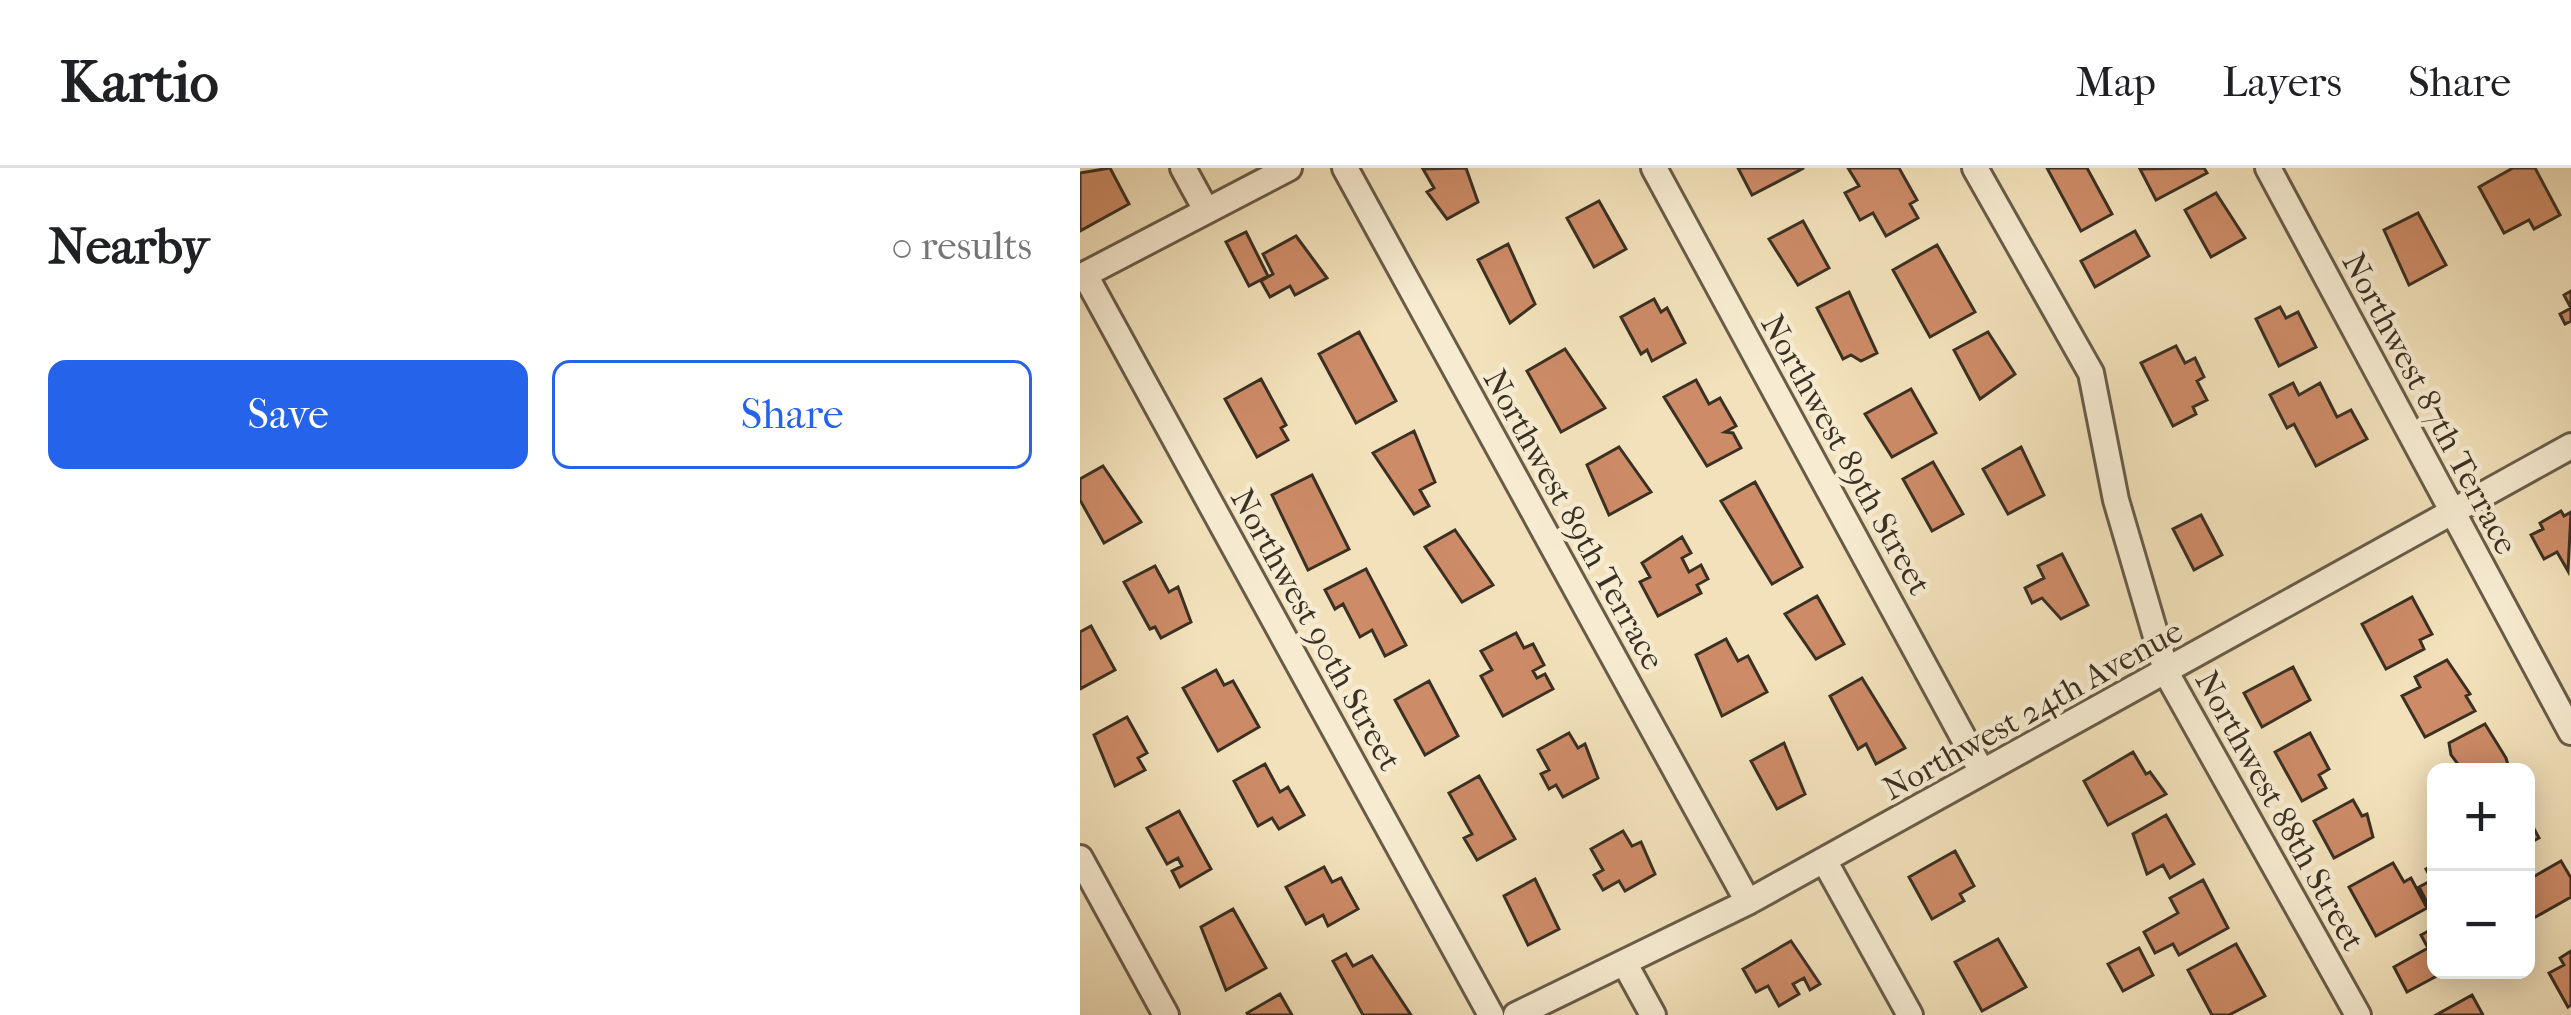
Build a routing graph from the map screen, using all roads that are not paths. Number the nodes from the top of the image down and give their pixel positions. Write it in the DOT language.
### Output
graph roads {
  1 [pos="1183,168"];
  2 [pos="1289,168"];
  3 [pos="1345,168"];
  4 [pos="1654,168"];
  5 [pos="1975,168"];
  6 [pos="2268,168"];
  7 [pos="1206,210"];
  8 [pos="1082,276"];
  9 [pos="2571,446"];
  10 [pos="2450,510"];
  11 [pos="2167,674"];
  12 [pos="2571,732"];
  13 [pos="1982,772"];
  14 [pos="1080,858"];
  15 [pos="1824,860"];
  16 [pos="1748,902"];
  17 [pos="1625,964"];
  18 [pos="1166,1015"];
  19 [pos="1491,1015"];
  20 [pos="1516,1015"];
  21 [pos="1653,1015"];
  22 [pos="1910,1015"];
  23 [pos="2358,1015"];
  1 -- 7 [label="street"];
  2 -- 7 [label="street"];
  3 -- 16 [label="street, Northwest 89th Terrace"];
  4 -- 13 [label="street, Northwest 89th Street"];
  5 -- 11 [label="street, Northwest 88th Street"];
  6 -- 10 [label="street, Northwest 87th Terrace"];
  7 -- 8 [label="street"];
  8 -- 19 [label="street, Northwest 90th Street"];
  9 -- 10 [label="street, Northwest 24th Avenue"];
  10 -- 11 [label="street, Northwest 24th Avenue"];
  10 -- 12 [label="street, Northwest 87th Terrace"];
  11 -- 13 [label="street, Northwest 24th Avenue"];
  11 -- 23 [label="street, Northwest 88th Street"];
  13 -- 15 [label="street, Northwest 24th Avenue"];
  14 -- 18 [label="street"];
  15 -- 16 [label="street, Northwest 24th Avenue"];
  15 -- 22 [label="street"];
  16 -- 17 [label="street, Northwest 24th Avenue"];
  17 -- 20 [label="street, Northwest 24th Avenue"];
  17 -- 21 [label="street"];
}
